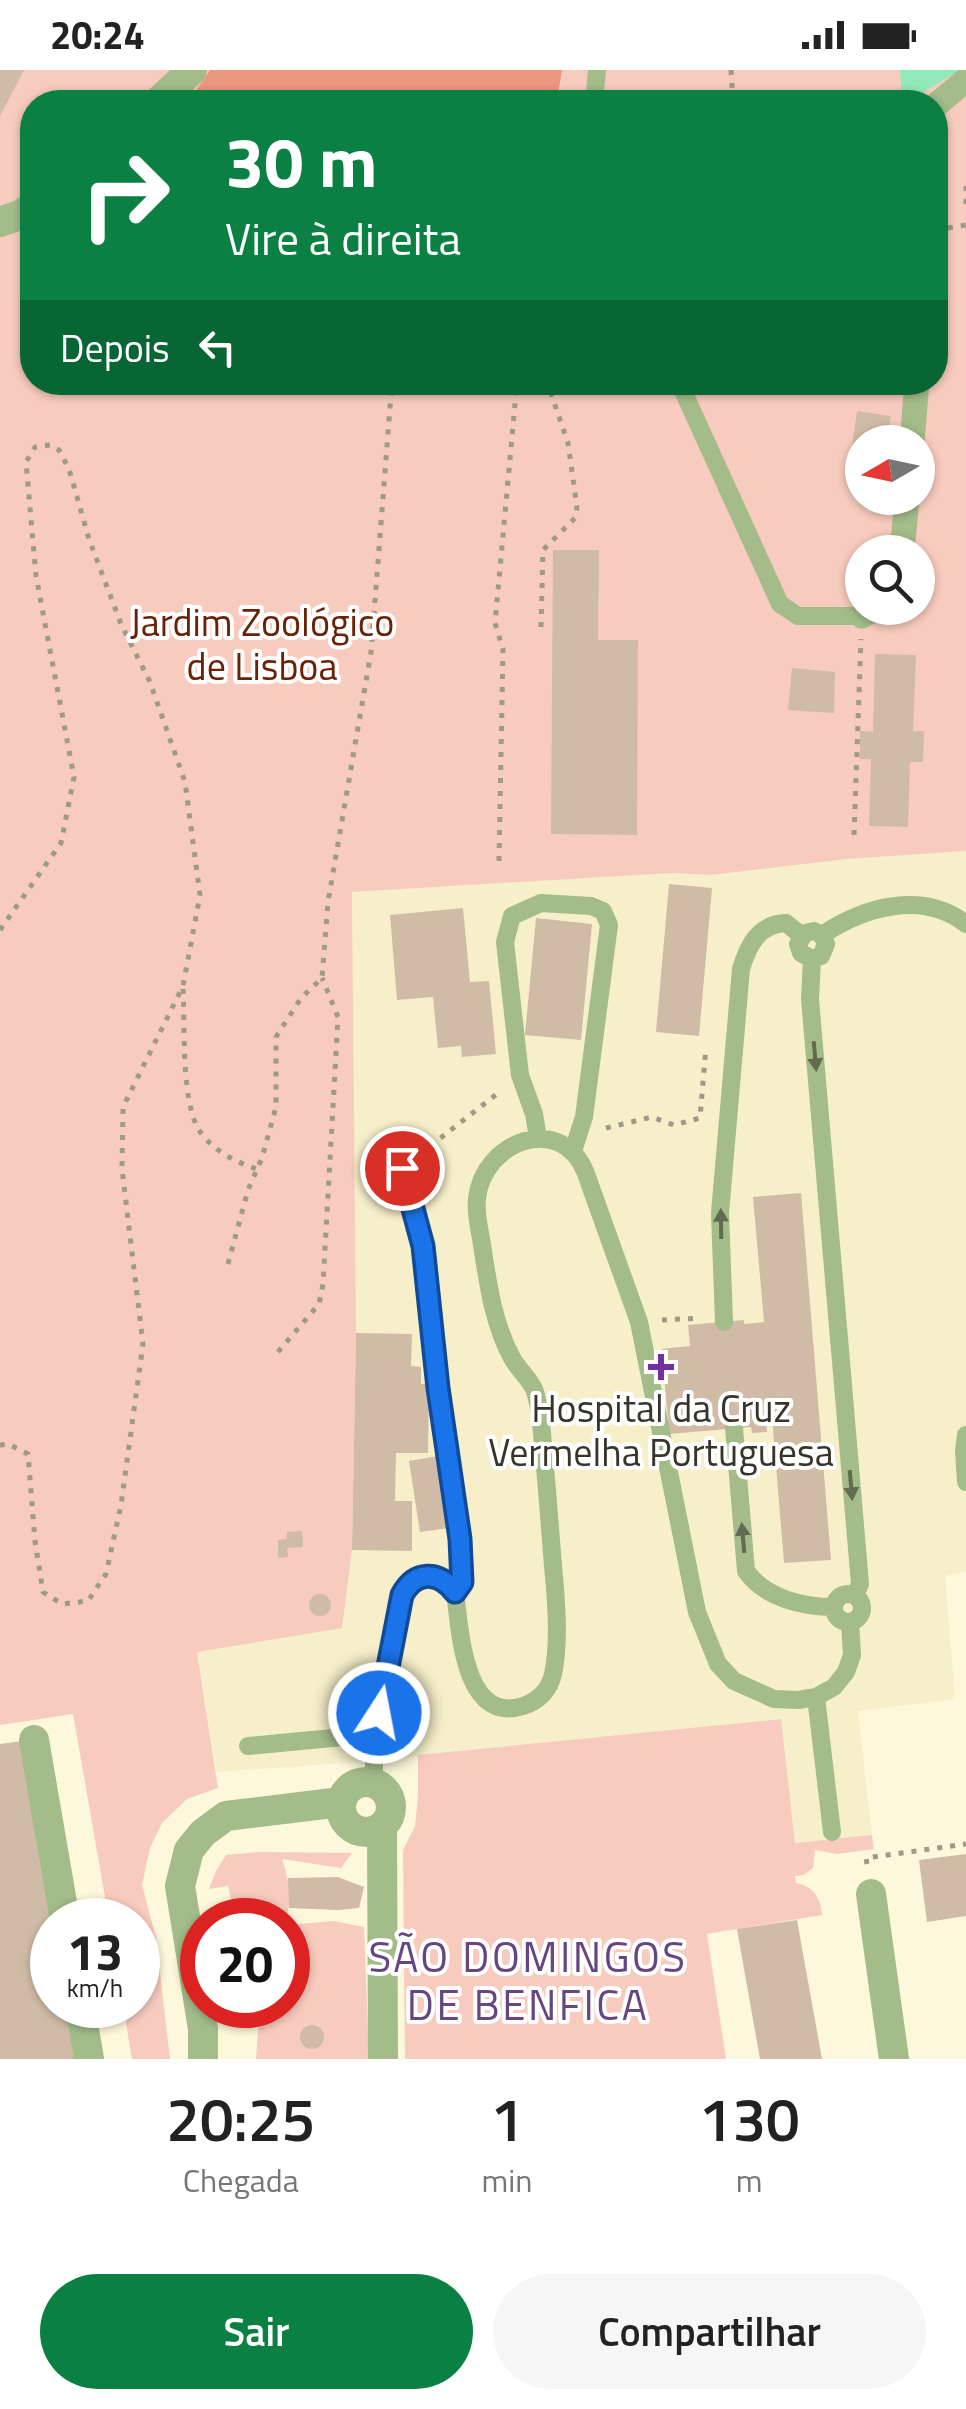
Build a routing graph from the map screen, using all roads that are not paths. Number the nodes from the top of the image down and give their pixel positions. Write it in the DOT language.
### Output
graph roads {
  1 [pos="192,70"];
  2 [pos="171,90"];
  3 [pos="685,395"];
  4 [pos="916,395"];
  5 [pos="913,425"];
  6 [pos="845,613"];
  7 [pos="966,924"];
  8 [pos="802,936"];
  9 [pos="822,936"];
  10 [pos="812,959"];
  11 [pos="538,1138"];
  12 [pos="573,1151"];
  13 [pos="402,1168"];
  14 [pos="724,1319"];
  15 [pos="734,1428"];
  16 [pos="966,1435"];
  17 [pos="966,1482"];
  18 [pos="455,1592"];
  19 [pos="855,1595"];
  20 [pos="834,1606"];
  21 [pos="850,1622"];
  22 [pos="816,1697"];
  23 [pos="374,1734"];
  24 [pos="34,1740"];
  25 [pos="248,1746"];
  26 [pos="374,1782"];
  27 [pos="341,1802"];
  28 [pos="382,1827"];
  29 [pos="832,1832"];
  30 [pos="871,1894"];
  31 [pos="61,1898"];
  32 [pos="84,2028"];
  33 [pos="89,2059"];
  34 [pos="202,2059"];
  35 [pos="383,2059"];
  36 [pos="894,2059"];
  1 -- 2 [label="street"];
  3 -- 6 [label="lane"];
  4 -- 5 [label="street"];
  7 -- 9 [label="lane"];
  8 -- 9 [label="lane"];
  8 -- 10 [label="lane"];
  14 -- 8 [label="lane, one-way"];
  9 -- 10 [label="lane"];
  10 -- 19 [label="lane, one-way"];
  11 -- 12 [label="lane"];
  11 -- 12 [label="lane"];
  11 -- 18 [label="lane"];
  12 -- 22 [label="lane"];
  13 -- 18 [label="lane"];
  20 -- 15 [label="lane, one-way"];
  16 -- 17 [label="lane"];
  18 -- 23 [label="lane"];
  19 -- 20 [label="lane"];
  19 -- 21 [label="lane"];
  20 -- 21 [label="lane"];
  21 -- 22 [label="lane"];
  22 -- 29 [label="lane"];
  23 -- 25 [label="lane"];
  23 -- 26 [label="lane"];
  24 -- 31 [label="street"];
  26 -- 27 [label="street"];
  26 -- 28 [label="street"];
  27 -- 28 [label="street"];
  27 -- 34 [label="street"];
  28 -- 35 [label="street"];
  30 -- 36 [label="street"];
  32 -- 33 [label="street"];
}
